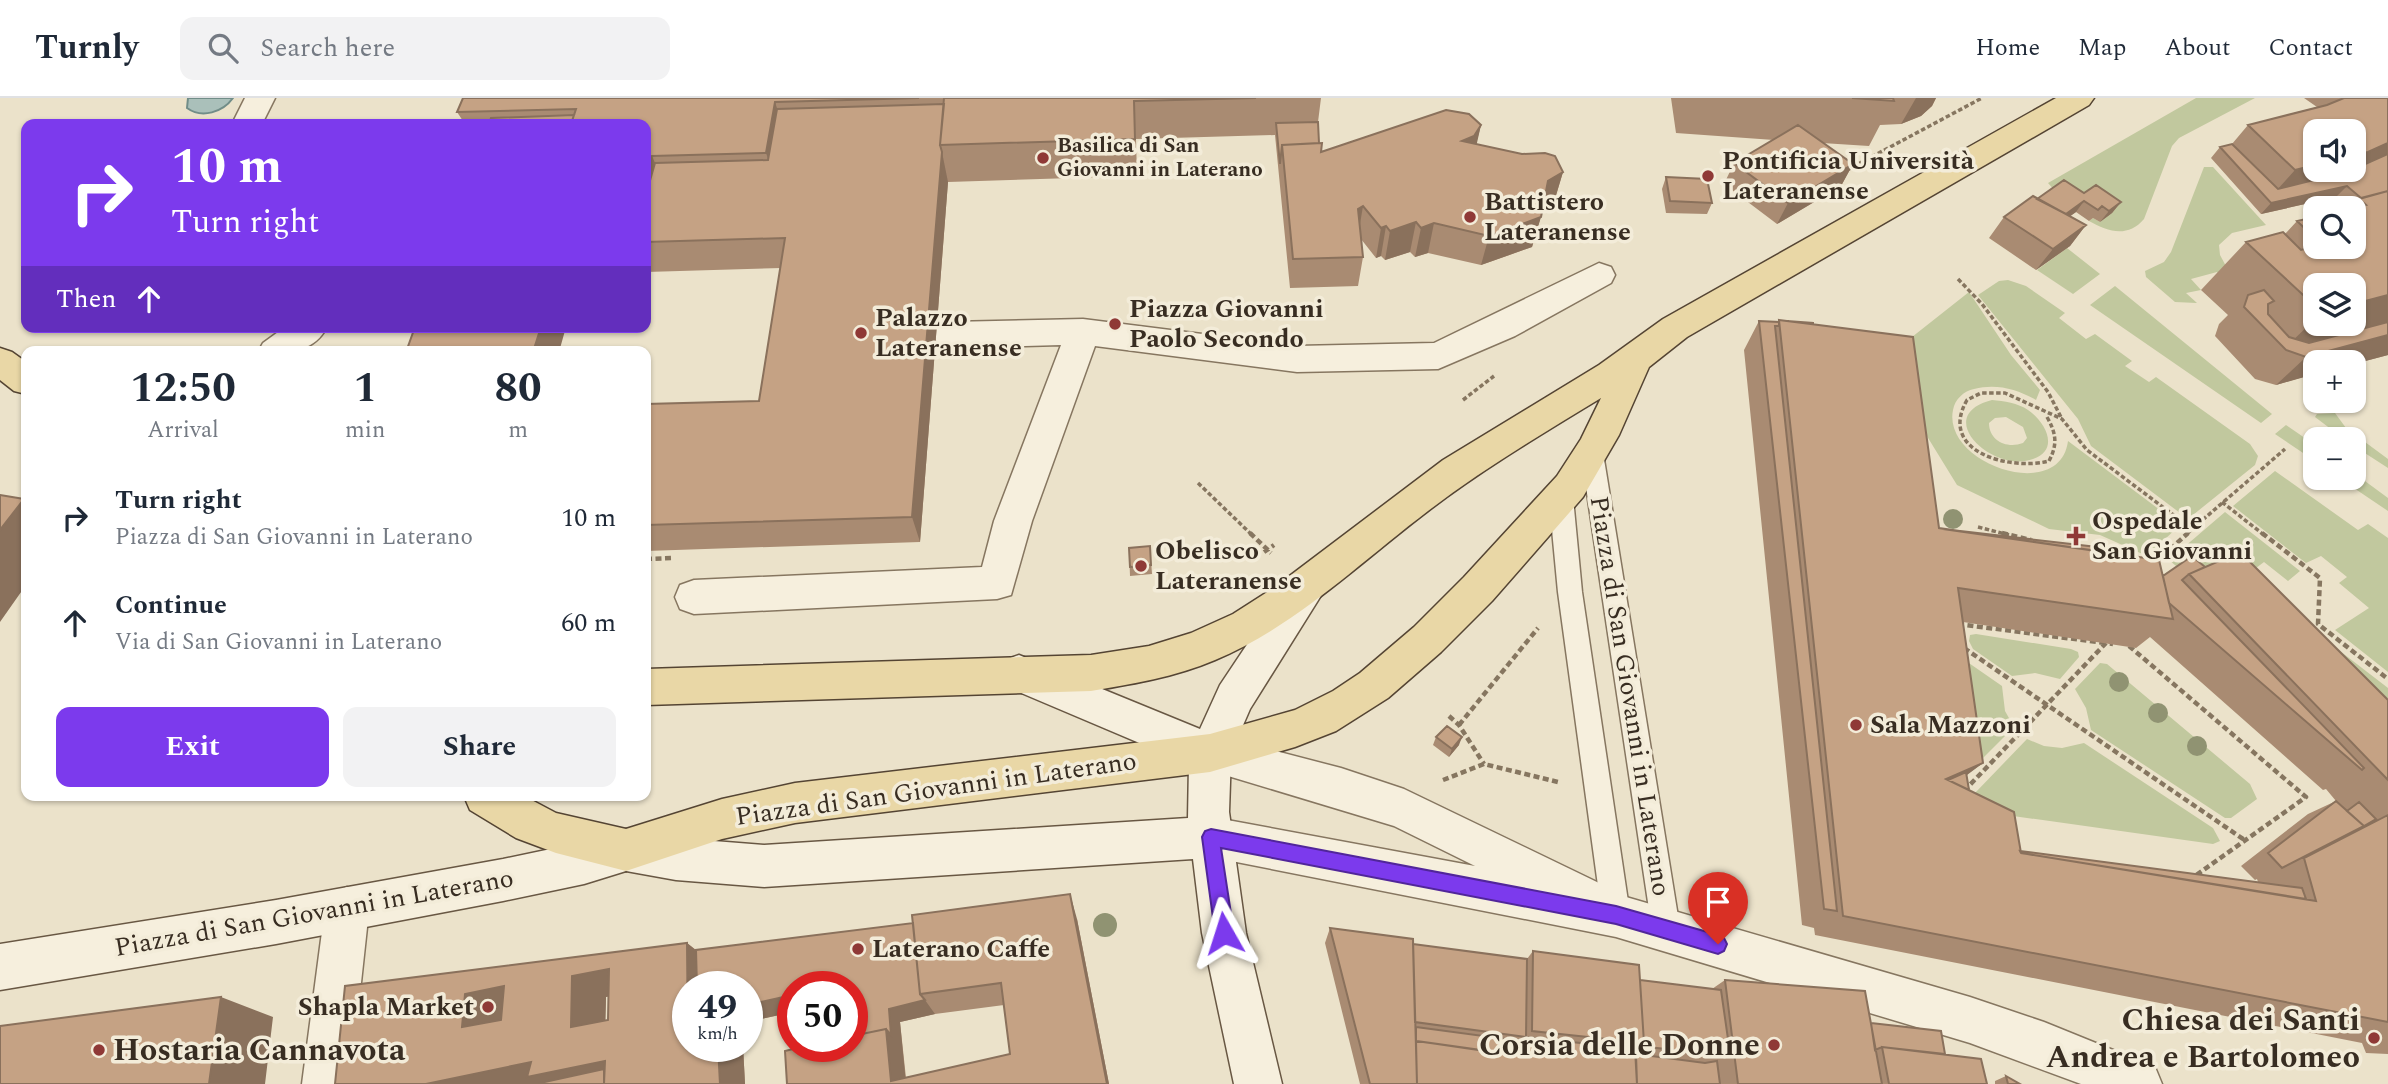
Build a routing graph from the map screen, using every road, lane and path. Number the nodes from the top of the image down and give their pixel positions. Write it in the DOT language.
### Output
graph roads {
  1 [pos="260,98"];
  2 [pos="1982,98"];
  3 [pos="2079,98"];
  4 [pos="250,119"];
  5 [pos="1847,170"];
  6 [pos="1599,275"];
  7 [pos="1958,279"];
  8 [pos="1083,332"];
  9 [pos="950,335"];
  10 [pos="1635,359"];
  11 [pos="0,361"];
  12 [pos="1494,376"];
  13 [pos="21,377"];
  14 [pos="1463,400"];
  15 [pos="2047,417"];
  16 [pos="2062,419"];
  17 [pos="2285,449"];
  18 [pos="1592,453"];
  19 [pos="1198,483"];
  20 [pos="1561,498"];
  21 [pos="2222,502"];
  22 [pos="1978,527"];
  23 [pos="2192,529"];
  24 [pos="2032,540"];
  25 [pos="1274,545"];
  26 [pos="2165,572"];
  27 [pos="1308,586"];
  28 [pos="694,597"];
  29 [pos="1948,623"];
  30 [pos="1539,628"];
  31 [pos="1956,643"];
  32 [pos="2106,643"];
  33 [pos="1019,673"];
  34 [pos="2388,679"];
  35 [pos="651,687"];
  36 [pos="2047,705"];
  37 [pos="1449,716"];
  38 [pos="1459,725"];
  39 [pos="1210,753"];
  40 [pos="1484,764"];
  41 [pos="1434,783"];
  42 [pos="1571,785"];
  43 [pos="1961,794"];
  44 [pos="493,801"];
  45 [pos="1211,837"];
  46 [pos="2246,841"];
  47 [pos="626,850"];
  48 [pos="2193,877"];
  49 [pos="347,909"];
  50 [pos="1616,915"];
  51 [pos="1666,929"];
  52 [pos="0,967"];
  53 [pos="2139,1083"];
  54 [pos="326,1084"];
  55 [pos="1258,1084"];
  1 -- 4 [label="street"];
  2 -- 5 [label="path"];
  3 -- 10 [label="main road"];
  6 -- 8 [label="street"];
  7 -- 16 [label="path"];
  8 -- 9 [label="street"];
  8 -- 28 [label="street"];
  10 -- 18 [label="main road, Piazza di San Giovanni in Laterano"];
  10 -- 27 [label="main road, Piazza di San Giovanni in Laterano"];
  11 -- 13 [label="main road"];
  12 -- 14 [label="path"];
  15 -- 15 [label="path"];
  15 -- 16 [label="path"];
  16 -- 23 [label="path"];
  17 -- 21 [label="path"];
  18 -- 20 [label="main road, Piazza di San Giovanni in Laterano"];
  18 -- 51 [label="lane, Piazza di San Giovanni in Laterano"];
  19 -- 25 [label="path"];
  20 -- 39 [label="main road, Piazza di San Giovanni in Laterano"];
  20 -- 50 [label="lane, Piazza di San Giovanni in Laterano"];
  21 -- 23 [label="path"];
  21 -- 34 [label="path"];
  22 -- 24 [label="path"];
  23 -- 26 [label="path"];
  27 -- 33 [label="main road, Piazza di San Giovanni in Laterano"];
  27 -- 39 [label="street, Piazza di San Giovanni in Laterano"];
  29 -- 32 [label="path"];
  30 -- 38 [label="path"];
  31 -- 36 [label="path"];
  32 -- 36 [label="path"];
  32 -- 46 [label="path"];
  33 -- 35 [label="main road, Piazza di San Giovanni in Laterano"];
  33 -- 39 [label="street, Piazza di San Giovanni in Laterano"];
  36 -- 43 [label="path"];
  36 -- 46 [label="path"];
  37 -- 38 [label="path"];
  38 -- 40 [label="path"];
  39 -- 45 [label="street, Piazza di San Giovanni in Laterano"];
  39 -- 47 [label="main road, Piazza di San Giovanni in Laterano"];
  39 -- 50 [label="street, Piazza di San Giovanni in Laterano"];
  40 -- 41 [label="path"];
  40 -- 42 [label="path"];
  44 -- 47 [label="main road, Piazza di San Giovanni in Laterano"];
  45 -- 47 [label="street, Piazza di San Giovanni in Laterano"];
  45 -- 50 [label="street, Piazza di San Giovanni in Laterano"];
  45 -- 55 [label="street"];
  46 -- 48 [label="path"];
  47 -- 49 [label="street, Piazza di San Giovanni in Laterano"];
  49 -- 52 [label="street, Piazza di San Giovanni in Laterano"];
  49 -- 54 [label="street"];
  50 -- 51 [label="street, Piazza di San Giovanni in Laterano"];
  51 -- 53 [label="street"];
}
